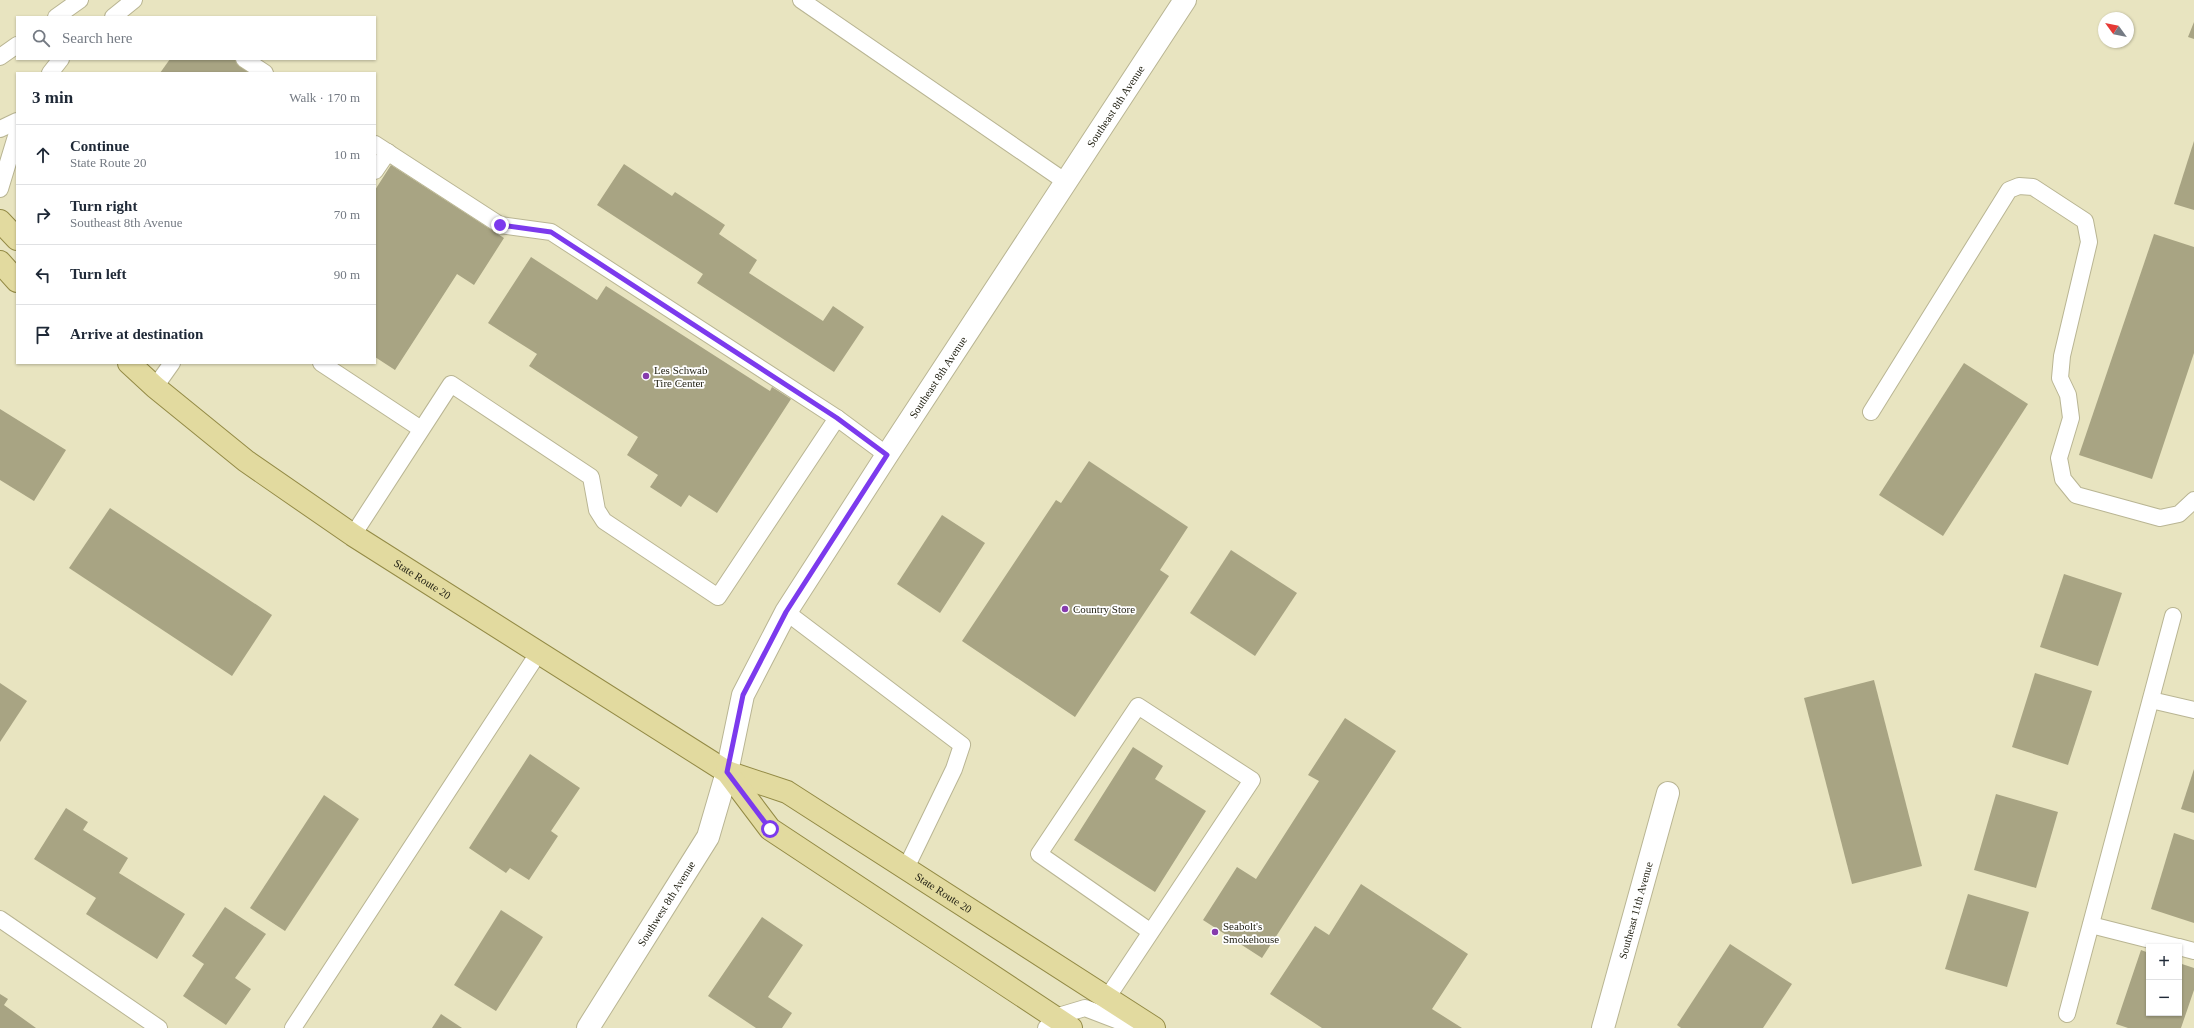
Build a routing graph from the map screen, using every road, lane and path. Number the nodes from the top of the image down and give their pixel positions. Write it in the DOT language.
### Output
graph roads {
  1 [pos="80,0"];
  2 [pos="134,0"];
  3 [pos="801,0"];
  4 [pos="1185,0"];
  5 [pos="57,16"];
  6 [pos="114,16"];
  7 [pos="16,46"];
  8 [pos="0,57"];
  9 [pos="60,60"];
  10 [pos="246,60"];
  11 [pos="51,72"];
  12 [pos="264,72"];
  13 [pos="16,121"];
  14 [pos="0,129"];
  15 [pos="16,136"];
  16 [pos="381,148"];
  17 [pos="376,167"];
  18 [pos="1066,182"];
  19 [pos="0,190"];
  20 [pos="0,221"];
  21 [pos="16,238"];
  22 [pos="0,262"];
  23 [pos="11,278"];
  24 [pos="129,364"];
  25 [pos="171,364"];
  26 [pos="323,364"];
  27 [pos="155,387"];
  28 [pos="1871,412"];
  29 [pos="837,418"];
  30 [pos="421,429"];
  31 [pos="887,455"];
  32 [pos="2194,500"];
  33 [pos="353,535"];
  34 [pos="786,612"];
  35 [pos="2173,616"];
  36 [pos="539,652"];
  37 [pos="2151,700"];
  38 [pos="2194,710"];
  39 [pos="727,772"];
  40 [pos="1668,793"];
  41 [pos="906,868"];
  42 [pos="0,919"];
  43 [pos="2091,925"];
  44 [pos="1151,932"];
  45 [pos="2167,944"];
  46 [pos="2182,948"];
  47 [pos="2194,951"];
  48 [pos="1107,998"];
  49 [pos="2067,1014"];
  50 [pos="1057,1024"];
  51 [pos="159,1028"];
  52 [pos="293,1028"];
  53 [pos="588,1028"];
  54 [pos="1137,1028"];
  55 [pos="1154,1028"];
  56 [pos="1603,1028"];
  1 -- 5 [label="lane"];
  2 -- 6 [label="lane"];
  3 -- 18 [label="lane"];
  4 -- 18 [label="street, Southeast 8th Avenue"];
  7 -- 8 [label="lane"];
  9 -- 11 [label="lane"];
  10 -- 12 [label="lane"];
  13 -- 14 [label="lane"];
  15 -- 19 [label="lane"];
  16 -- 17 [label="lane"];
  16 -- 29 [label="lane"];
  18 -- 31 [label="street, Southeast 8th Avenue"];
  20 -- 21 [label="main road"];
  22 -- 23 [label="main road"];
  24 -- 27 [label="main road, State Route 20"];
  25 -- 27 [label="lane"];
  26 -- 30 [label="lane"];
  27 -- 33 [label="main road, State Route 20"];
  28 -- 32 [label="lane"];
  29 -- 30 [label="lane"];
  29 -- 31 [label="lane"];
  30 -- 33 [label="lane"];
  31 -- 34 [label="street, Southeast 8th Avenue"];
  33 -- 36 [label="main road, State Route 20"];
  34 -- 39 [label="street, Southeast 8th Avenue"];
  34 -- 41 [label="lane"];
  35 -- 37 [label="lane"];
  36 -- 39 [label="main road, State Route 20"];
  36 -- 52 [label="lane"];
  37 -- 38 [label="lane"];
  37 -- 43 [label="lane"];
  39 -- 41 [label="main road, State Route 20"];
  39 -- 50 [label="main road, State Route 20"];
  39 -- 53 [label="street, Southwest 8th Avenue"];
  40 -- 56 [label="street, Southeast 11th Avenue"];
  41 -- 48 [label="main road, State Route 20"];
  42 -- 51 [label="lane"];
  43 -- 45 [label="lane"];
  43 -- 49 [label="lane"];
  44 -- 44 [label="lane"];
  44 -- 48 [label="lane"];
  46 -- 47 [label="lane"];
  48 -- 55 [label="main road, State Route 20"];
  50 -- 54 [label="lane"];
}
